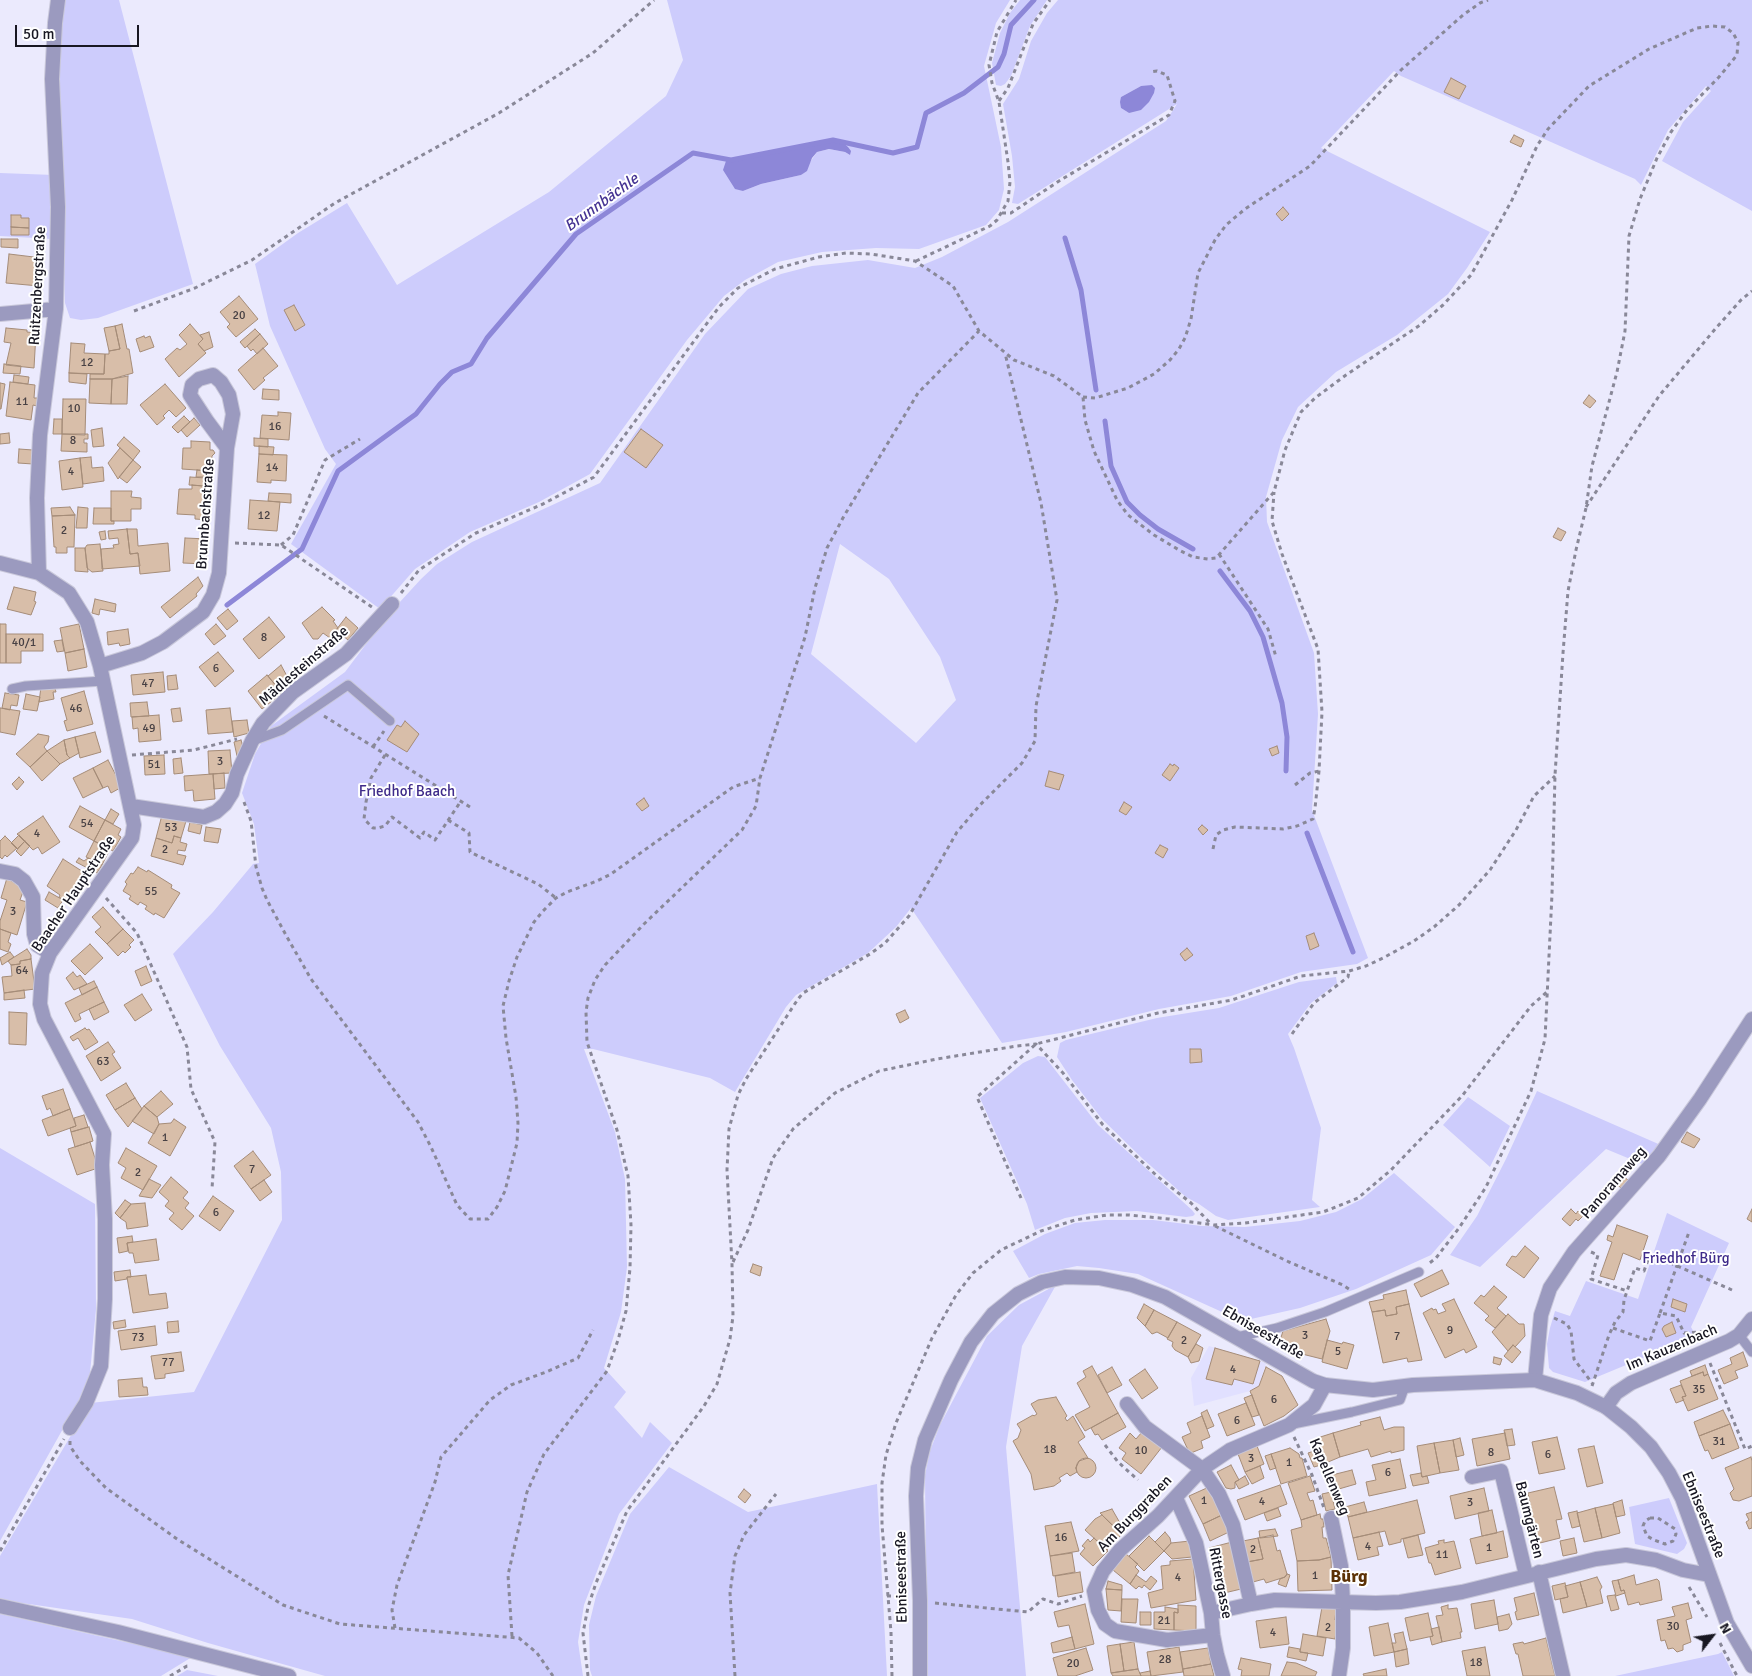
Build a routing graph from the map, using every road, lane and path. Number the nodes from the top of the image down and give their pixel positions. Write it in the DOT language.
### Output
graph roads {
  1 [pos="58,0"];
  2 [pos="654,0"];
  3 [pos="1016,0"];
  4 [pos="1050,0"];
  5 [pos="1488,0"];
  6 [pos="1150,72"];
  7 [pos="999,102"];
  8 [pos="1001,213"];
  9 [pos="915,261"];
  10 [pos="1752,291"];
  11 [pos="56,309"];
  12 [pos="134,311"];
  13 [pos="0,314"];
  14 [pos="979,331"];
  15 [pos="1005,352"];
  16 [pos="1083,397"];
  17 [pos="360,439"];
  18 [pos="227,448"];
  19 [pos="1274,492"];
  20 [pos="1586,508"];
  21 [pos="222,542"];
  22 [pos="281,545"];
  23 [pos="1219,554"];
  24 [pos="0,563"];
  25 [pos="39,573"];
  26 [pos="387,609"];
  27 [pos="1276,657"];
  28 [pos="100,666"];
  29 [pos="103,681"];
  30 [pos="12,689"];
  31 [pos="326,716"];
  32 [pos="390,721"];
  33 [pos="253,739"];
  34 [pos="373,747"];
  35 [pos="385,755"];
  36 [pos="118,757"];
  37 [pos="1319,771"];
  38 [pos="1555,776"];
  39 [pos="760,778"];
  40 [pos="234,784"];
  41 [pos="1295,785"];
  42 [pos="461,801"];
  43 [pos="131,806"];
  44 [pos="470,807"];
  45 [pos="448,820"];
  46 [pos="1213,848"];
  47 [pos="0,871"];
  48 [pos="97,888"];
  49 [pos="556,898"];
  50 [pos="50,953"];
  51 [pos="1349,971"];
  52 [pos="1548,990"];
  53 [pos="1752,1019"];
  54 [pos="1292,1034"];
  55 [pos="1036,1044"];
  56 [pos="212,1189"];
  57 [pos="1022,1198"];
  58 [pos="1212,1225"];
  59 [pos="1689,1232"];
  60 [pos="1598,1255"];
  61 [pos="732,1264"];
  62 [pos="1677,1266"];
  63 [pos="1420,1272"];
  64 [pos="1732,1290"];
  65 [pos="1627,1291"];
  66 [pos="1362,1297"];
  67 [pos="1660,1313"];
  68 [pos="1541,1315"];
  69 [pos="1752,1319"];
  70 [pos="1613,1328"];
  71 [pos="593,1330"];
  72 [pos="1715,1331"];
  73 [pos="1739,1334"];
  74 [pos="1237,1337"];
  75 [pos="1752,1352"];
  76 [pos="1713,1370"];
  77 [pos="1535,1380"];
  78 [pos="1325,1385"];
  79 [pos="1405,1386"];
  80 [pos="1127,1404"];
  81 [pos="1606,1407"];
  82 [pos="1289,1425"];
  83 [pos="70,1428"];
  84 [pos="1104,1446"];
  85 [pos="1752,1446"];
  86 [pos="1202,1469"];
  87 [pos="1472,1477"];
  88 [pos="1138,1480"];
  89 [pos="776,1494"];
  90 [pos="1176,1498"];
  91 [pos="1332,1518"];
  92 [pos="1663,1521"];
  93 [pos="0,1551"];
  94 [pos="1532,1573"];
  95 [pos="1709,1575"];
  96 [pos="1094,1591"];
  97 [pos="887,1596"];
  98 [pos="920,1601"];
  99 [pos="1343,1602"];
  100 [pos="1251,1604"];
  101 [pos="0,1606"];
  102 [pos="1211,1613"];
  103 [pos="396,1628"];
  104 [pos="1212,1635"];
  105 [pos="512,1636"];
  106 [pos="1752,1666"];
  107 [pos="196,1668"];
  108 [pos="170,1676"];
  109 [pos="289,1676"];
  110 [pos="553,1676"];
  111 [pos="588,1676"];
  112 [pos="735,1676"];
  113 [pos="892,1676"];
  114 [pos="920,1676"];
  115 [pos="1223,1676"];
  116 [pos="1339,1676"];
  117 [pos="1562,1676"];
  1 -- 11 [label="street, Ruitzenbergstraße"];
  2 -- 12 [label="path"];
  3 -- 7 [label="path"];
  4 -- 7 [label="path"];
  5 -- 16 [label="path"];
  6 -- 8 [label="path"];
  7 -- 8 [label="path"];
  8 -- 9 [label="path"];
  9 -- 14 [label="path"];
  9 -- 26 [label="path"];
  10 -- 20 [label="path"];
  11 -- 13 [label="street"];
  11 -- 25 [label="street, Ruitzenbergstraße"];
  14 -- 15 [label="path"];
  14 -- 39 [label="path"];
  15 -- 16 [label="path"];
  15 -- 61 [label="path"];
  16 -- 23 [label="path"];
  17 -- 22 [label="path"];
  18 -- 18 [label="street, Brunnbachstraße"];
  18 -- 21 [label="street, Brunnbachstraße"];
  19 -- 20 [label="path"];
  19 -- 23 [label="path"];
  19 -- 37 [label="path"];
  20 -- 38 [label="path"];
  21 -- 22 [label="path"];
  21 -- 28 [label="street, Brunnbachstraße"];
  22 -- 26 [label="path"];
  23 -- 27 [label="path"];
  24 -- 25 [label="street, Baacher Hauptstraße"];
  25 -- 28 [label="street, Baacher Hauptstraße"];
  26 -- 33 [label="street, Mädlesteinstraße"];
  28 -- 29 [label="street, Baacher Hauptstraße"];
  29 -- 30 [label="lane"];
  29 -- 36 [label="street, Baacher Hauptstraße"];
  31 -- 34 [label="path"];
  32 -- 33 [label="lane"];
  32 -- 34 [label="path"];
  33 -- 36 [label="path"];
  33 -- 40 [label="street, Mädlesteinstraße"];
  34 -- 35 [label="path"];
  35 -- 42 [label="path"];
  35 -- 45 [label="path"];
  36 -- 43 [label="street, Baacher Hauptstraße"];
  37 -- 41 [label="path"];
  37 -- 46 [label="path"];
  38 -- 51 [label="path"];
  38 -- 52 [label="path"];
  39 -- 49 [label="path"];
  39 -- 105 [label="path"];
  40 -- 43 [label="street, Mädlesteinstraße"];
  40 -- 49 [label="path"];
  42 -- 44 [label="path"];
  42 -- 45 [label="path"];
  43 -- 48 [label="street, Baacher Hauptstraße"];
  45 -- 49 [label="path"];
  47 -- 50 [label="street"];
  48 -- 50 [label="street, Baacher Hauptstraße"];
  48 -- 56 [label="path"];
  50 -- 83 [label="street, Baacher Hauptstraße"];
  51 -- 54 [label="path"];
  51 -- 55 [label="path"];
  52 -- 58 [label="path"];
  52 -- 63 [label="path"];
  53 -- 68 [label="street, Panoramaweg"];
  55 -- 57 [label="path"];
  55 -- 58 [label="path"];
  55 -- 61 [label="path"];
  58 -- 66 [label="path"];
  58 -- 97 [label="path"];
  59 -- 62 [label="path"];
  60 -- 65 [label="path"];
  61 -- 111 [label="path"];
  62 -- 64 [label="path"];
  62 -- 65 [label="path"];
  62 -- 67 [label="path"];
  63 -- 66 [label="lane"];
  65 -- 70 [label="path"];
  66 -- 74 [label="lane"];
  67 -- 70 [label="path"];
  67 -- 72 [label="path"];
  68 -- 70 [label="path"];
  68 -- 77 [label="street, Panoramaweg"];
  69 -- 73 [label="street, Im Kauzenbach"];
  71 -- 103 [label="path"];
  73 -- 75 [label="lane"];
  73 -- 81 [label="street, Im Kauzenbach"];
  74 -- 78 [label="street, Ebniseestraße"];
  74 -- 98 [label="street, Ebniseestraße"];
  76 -- 85 [label="path"];
  77 -- 79 [label="street, Ebniseestraße"];
  77 -- 81 [label="street, Ebniseestraße"];
  78 -- 79 [label="street, Ebniseestraße"];
  78 -- 82 [label="street, Am Burggraben"];
  79 -- 82 [label="lane"];
  80 -- 86 [label="street"];
  81 -- 95 [label="street, Ebniseestraße"];
  82 -- 86 [label="street, Am Burggraben"];
  82 -- 91 [label="path, Kapellenweg"];
  83 -- 93 [label="path"];
  83 -- 103 [label="path"];
  84 -- 88 [label="path"];
  86 -- 90 [label="street, Am Burggraben"];
  86 -- 100 [label="street"];
  87 -- 94 [label="street, Baumgärten"];
  89 -- 112 [label="path"];
  90 -- 96 [label="street, Am Burggraben"];
  90 -- 102 [label="street, Rittergasse"];
  91 -- 99 [label="street, Kapellenweg"];
  92 -- 92 [label="path"];
  94 -- 95 [label="street"];
  94 -- 99 [label="street"];
  94 -- 117 [label="street"];
  95 -- 106 [label="street, Ebniseestraße"];
  96 -- 98 [label="path"];
  96 -- 104 [label="street"];
  97 -- 98 [label="path"];
  97 -- 113 [label="path"];
  98 -- 114 [label="street, Ebniseestraße"];
  99 -- 100 [label="street"];
  99 -- 116 [label="street, Kapellenweg"];
  100 -- 102 [label="street"];
  101 -- 109 [label="street"];
  102 -- 104 [label="street, Rittergasse"];
  103 -- 105 [label="path"];
  104 -- 115 [label="street, Rittergasse"];
  105 -- 110 [label="path"];
  107 -- 108 [label="path"];
}
